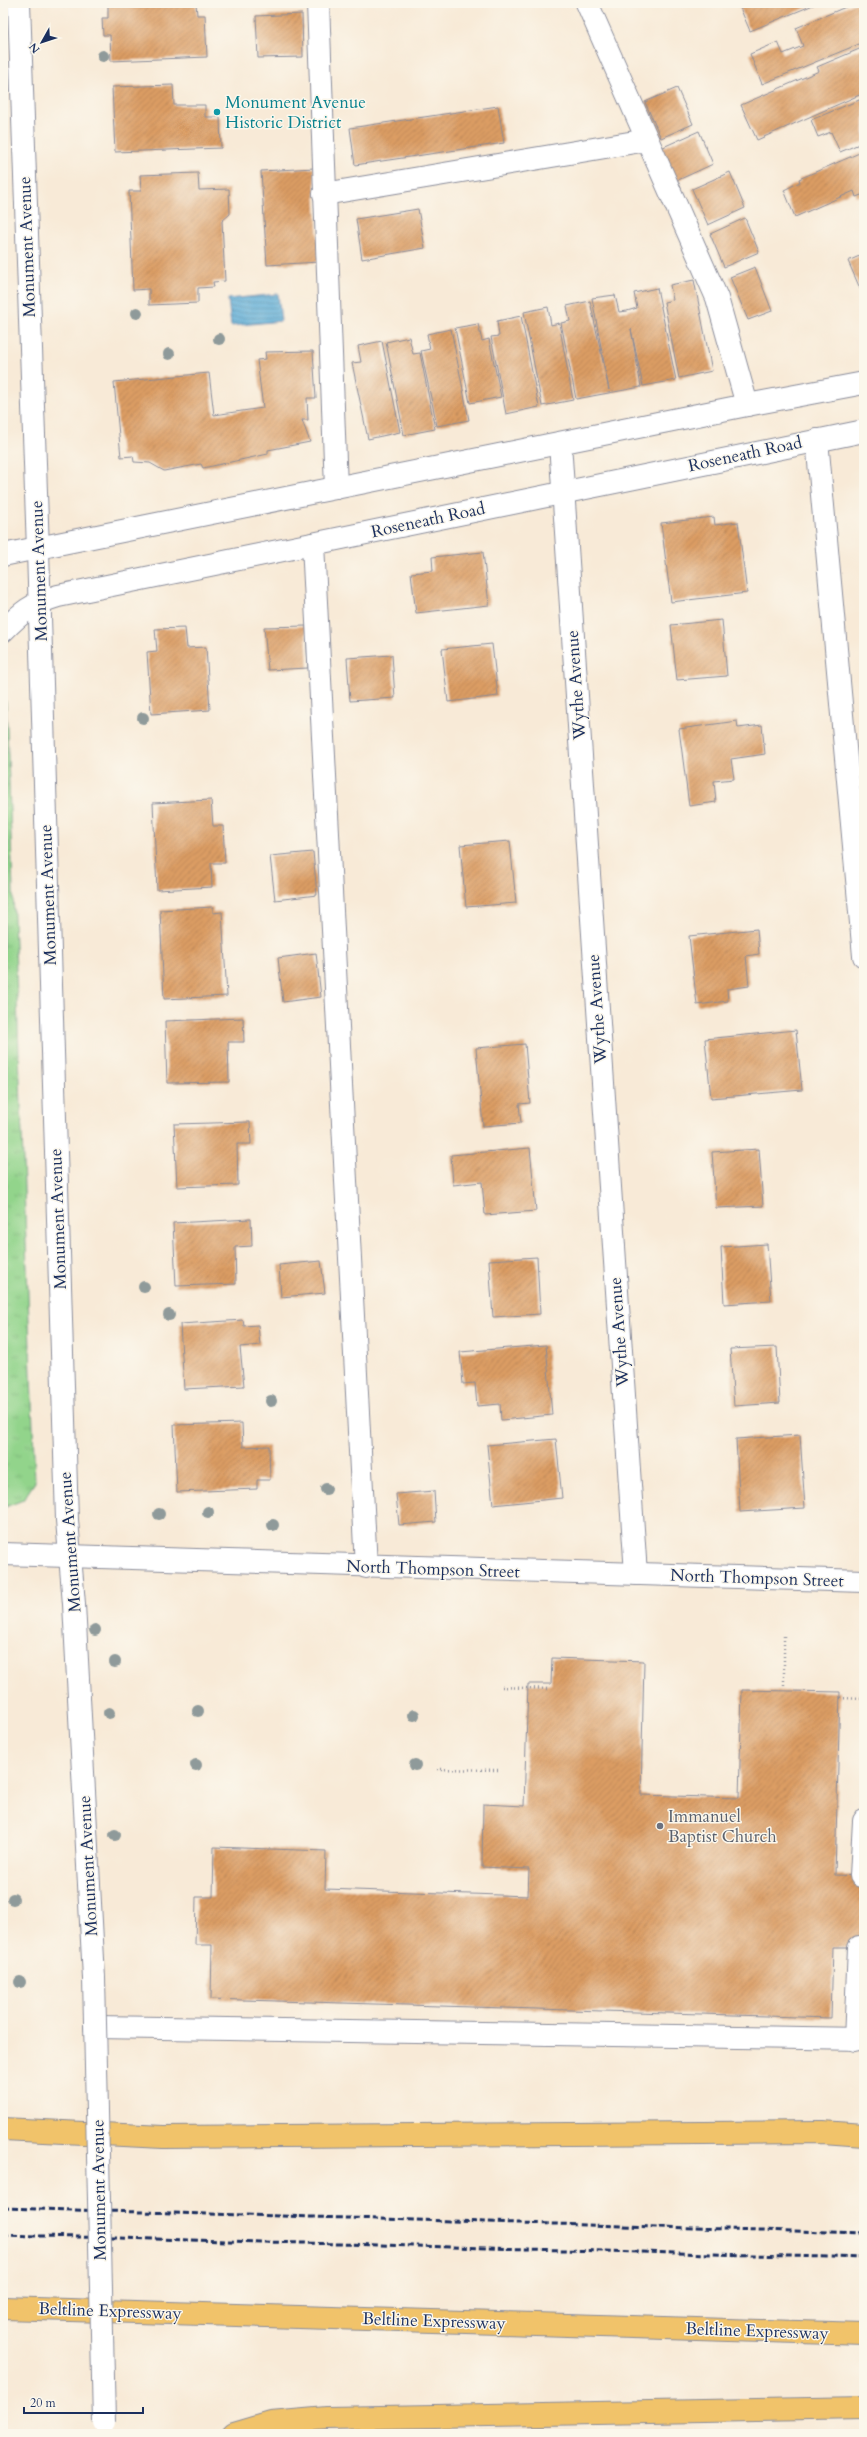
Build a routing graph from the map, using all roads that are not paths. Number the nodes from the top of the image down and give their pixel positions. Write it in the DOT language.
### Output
graph roads {
  1 [pos="19,3"];
  2 [pos="318,3"];
  3 [pos="587,3"];
  4 [pos="647,140"];
  5 [pos="324,194"];
  6 [pos="864,383"];
  7 [pos="747,405"];
  8 [pos="864,431"];
  9 [pos="817,440"];
  10 [pos="560,443"];
  11 [pos="336,488"];
  12 [pos="563,492"];
  13 [pos="313,544"];
  14 [pos="38,550"];
  15 [pos="3,555"];
  16 [pos="39,601"];
  17 [pos="3,631"];
  18 [pos="864,956"];
  19 [pos="3,1554"];
  20 [pos="70,1555"];
  21 [pos="366,1567"];
  22 [pos="636,1574"];
  23 [pos="864,1581"];
  24 [pos="864,1821"];
  25 [pos="861,1876"];
  26 [pos="859,1947"];
  27 [pos="95,2027"];
  28 [pos="859,2040"];
  29 [pos="864,2125"];
  30 [pos="3,2129"];
  31 [pos="823,2132"];
  32 [pos="864,2135"];
  33 [pos="3,2308"];
  34 [pos="864,2334"];
  35 [pos="864,2408"];
  36 [pos="105,2428"];
  37 [pos="234,2434"];
  1 -- 14 [label="street, Monument Avenue"];
  2 -- 5 [label="street"];
  3 -- 4 [label="street"];
  4 -- 5 [label="street"];
  4 -- 7 [label="street"];
  5 -- 11 [label="street"];
  6 -- 7 [label="street"];
  7 -- 10 [label="street"];
  8 -- 9 [label="street, Roseneath Road"];
  9 -- 12 [label="street, Roseneath Road"];
  9 -- 18 [label="street"];
  10 -- 11 [label="street"];
  10 -- 12 [label="street, Wythe Avenue"];
  11 -- 14 [label="street"];
  12 -- 13 [label="street, Roseneath Road"];
  12 -- 22 [label="street, Wythe Avenue"];
  13 -- 16 [label="street, Roseneath Road"];
  13 -- 21 [label="street"];
  14 -- 15 [label="street"];
  14 -- 16 [label="street, Monument Avenue"];
  16 -- 17 [label="street, Roseneath Road"];
  16 -- 20 [label="street, Monument Avenue"];
  19 -- 20 [label="street, North Thompson Street"];
  20 -- 21 [label="street, North Thompson Street"];
  20 -- 27 [label="street, Monument Avenue, bridge"];
  21 -- 22 [label="street, North Thompson Street"];
  22 -- 23 [label="street, North Thompson Street"];
  24 -- 25 [label="street"];
  26 -- 28 [label="street"];
  27 -- 28 [label="street"];
  27 -- 36 [label="street, Monument Avenue, bridge"];
  29 -- 31 [label="highway"];
  30 -- 31 [label="highway"];
  31 -- 32 [label="highway"];
  33 -- 34 [label="highway, Beltline Expressway"];
  35 -- 37 [label="highway"];
}
